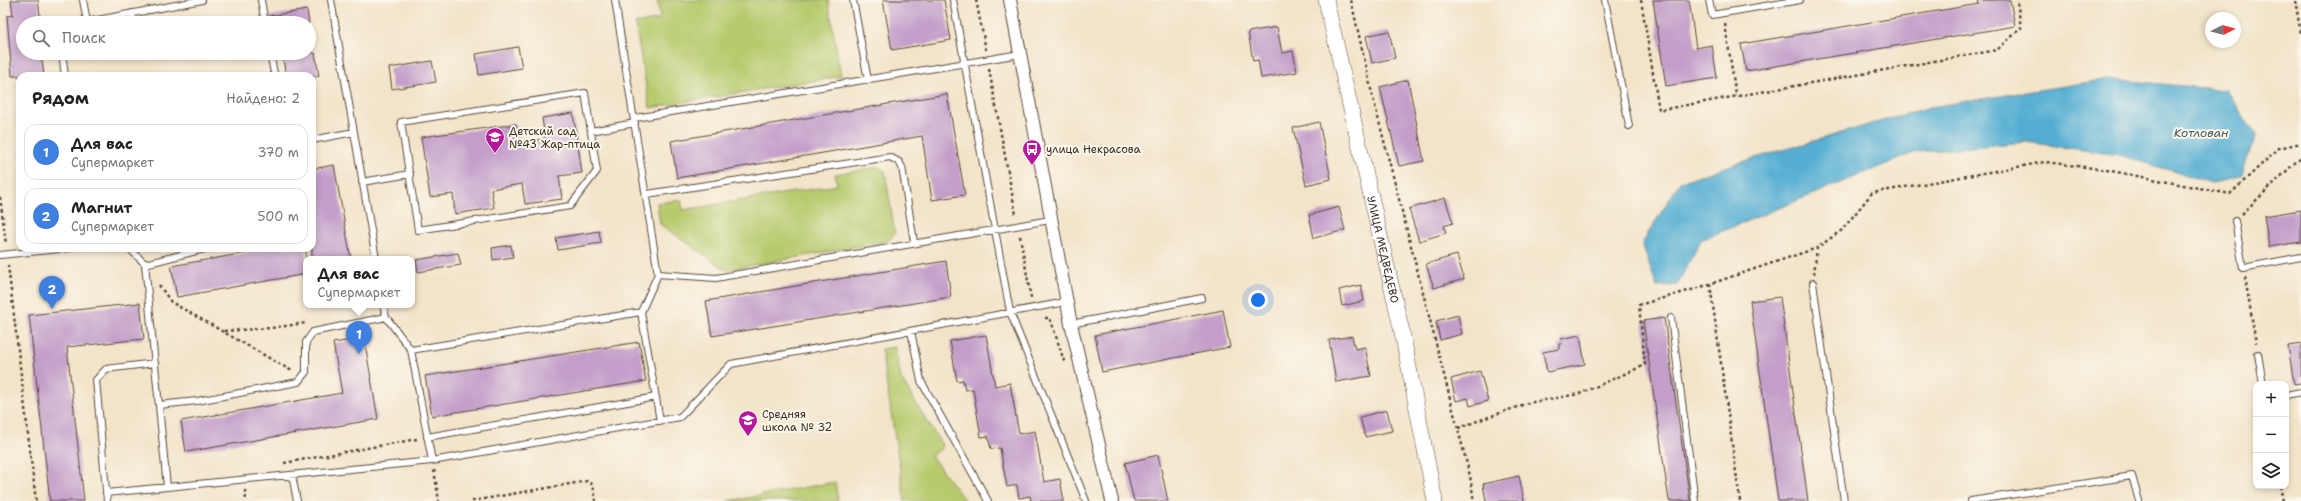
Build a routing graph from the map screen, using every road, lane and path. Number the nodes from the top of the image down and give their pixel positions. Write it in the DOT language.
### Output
graph roads {
  1 [pos="83,0"];
  2 [pos="202,0"];
  3 [pos="261,0"];
  4 [pos="331,0"];
  5 [pos="615,0"];
  6 [pos="853,0"];
  7 [pos="953,0"];
  8 [pos="976,0"];
  9 [pos="1010,0"];
  10 [pos="1326,0"];
  11 [pos="1350,0"];
  12 [pos="1605,0"];
  13 [pos="1641,0"];
  14 [pos="1709,0"];
  15 [pos="1800,0"];
  16 [pos="2017,0"];
  17 [pos="2295,0"];
  18 [pos="132,13"];
  19 [pos="1723,13"];
  20 [pos="86,16"];
  21 [pos="117,16"];
  22 [pos="133,16"];
  23 [pos="264,16"];
  24 [pos="2301,34"];
  25 [pos="1020,54"];
  26 [pos="63,60"];
  27 [pos="271,60"];
  28 [pos="987,60"];
  29 [pos="965,63"];
  30 [pos="64,72"];
  31 [pos="274,72"];
  32 [pos="868,80"];
  33 [pos="1736,96"];
  34 [pos="635,121"];
  35 [pos="1629,126"];
  36 [pos="591,131"];
  37 [pos="354,132"];
  38 [pos="316,139"];
  39 [pos="2301,143"];
  40 [pos="2301,157"];
  41 [pos="410,174"];
  42 [pos="362,182"];
  43 [pos="647,194"];
  44 [pos="0,197"];
  45 [pos="1050,220"];
  46 [pos="2235,221"];
  47 [pos="1018,225"];
  48 [pos="994,229"];
  49 [pos="914,242"];
  50 [pos="1817,248"];
  51 [pos="28,252"];
  52 [pos="133,252"];
  53 [pos="192,252"];
  54 [pos="7,254"];
  55 [pos="0,255"];
  56 [pos="375,256"];
  57 [pos="2301,257"];
  58 [pos="145,264"];
  59 [pos="2243,268"];
  60 [pos="658,274"];
  61 [pos="1813,283"];
  62 [pos="1710,284"];
  63 [pos="1202,298"];
  64 [pos="1066,302"];
  65 [pos="384,308"];
  66 [pos="1033,308"];
  67 [pos="641,312"];
  68 [pos="1010,312"];
  69 [pos="386,318"];
  70 [pos="1672,318"];
  71 [pos="314,322"];
  72 [pos="1070,324"];
  73 [pos="911,330"];
  74 [pos="223,331"];
  75 [pos="411,350"];
  76 [pos="2258,354"];
  77 [pos="155,363"];
  78 [pos="1066,368"];
  79 [pos="303,378"];
  80 [pos="2262,381"];
  81 [pos="2301,392"];
  82 [pos="2289,394"];
  83 [pos="656,397"];
  84 [pos="159,405"];
  85 [pos="660,421"];
  86 [pos="1458,428"];
  87 [pos="427,437"];
  88 [pos="432,461"];
  89 [pos="283,463"];
  90 [pos="292,475"];
  91 [pos="167,487"];
  92 [pos="2281,489"];
  93 [pos="106,493"];
  94 [pos="36,501"];
  95 [pos="107,501"];
  96 [pos="297,501"];
  97 [pos="439,501"];
  98 [pos="472,501"];
  99 [pos="596,501"];
  100 [pos="988,501"];
  101 [pos="1086,501"];
  102 [pos="1112,501"];
  103 [pos="1435,501"];
  104 [pos="1474,501"];
  105 [pos="1696,501"];
  106 [pos="1740,501"];
  107 [pos="1844,501"];
  108 [pos="1971,501"];
  109 [pos="2139,501"];
  110 [pos="2283,501"];
  1 -- 20 [label="lane"];
  2 -- 18 [label="lane"];
  3 -- 23 [label="lane"];
  4 -- 37 [label="lane"];
  5 -- 34 [label="lane"];
  6 -- 32 [label="lane"];
  7 -- 29 [label="lane"];
  8 -- 28 [label="path"];
  9 -- 25 [label="street"];
  10 -- 103 [label="street, УЛИЦА МЕДВЕДЕВО"];
  11 -- 86 [label="path"];
  12 -- 35 [label="lane"];
  13 -- 33 [label="path"];
  14 -- 19 [label="lane"];
  15 -- 19 [label="lane"];
  16 -- 33 [label="path"];
  17 -- 24 [label="path"];
  18 -- 21 [label="lane"];
  18 -- 22 [label="lane"];
  19 -- 33 [label="path"];
  25 -- 28 [label="lane"];
  25 -- 45 [label="street"];
  26 -- 30 [label="lane"];
  27 -- 31 [label="lane"];
  28 -- 29 [label="lane"];
  28 -- 47 [label="path"];
  29 -- 32 [label="lane"];
  29 -- 48 [label="lane"];
  32 -- 34 [label="lane"];
  34 -- 36 [label="lane"];
  34 -- 43 [label="lane"];
  36 -- 41 [label="lane"];
  36 -- 41 [label="lane"];
  37 -- 38 [label="lane"];
  37 -- 42 [label="lane"];
  39 -- 50 [label="path"];
  40 -- 46 [label="path"];
  41 -- 42 [label="lane"];
  42 -- 56 [label="lane"];
  43 -- 49 [label="lane"];
  43 -- 60 [label="lane"];
  44 -- 54 [label="path"];
  45 -- 47 [label="lane"];
  45 -- 64 [label="street"];
  46 -- 59 [label="lane"];
  47 -- 48 [label="lane"];
  47 -- 66 [label="path"];
  48 -- 49 [label="lane"];
  48 -- 68 [label="lane"];
  49 -- 60 [label="lane"];
  50 -- 61 [label="path"];
  50 -- 62 [label="path"];
  51 -- 54 [label="lane"];
  52 -- 58 [label="lane"];
  53 -- 58 [label="lane"];
  54 -- 55 [label="lane"];
  54 -- 94 [label="path"];
  57 -- 59 [label="lane"];
  58 -- 74 [label="path"];
  58 -- 77 [label="lane"];
  59 -- 76 [label="path"];
  60 -- 67 [label="lane"];
  61 -- 107 [label="lane"];
  62 -- 86 [label="path"];
  62 -- 106 [label="path"];
  63 -- 72 [label="lane"];
  64 -- 66 [label="lane"];
  64 -- 72 [label="street"];
  65 -- 69 [label="lane"];
  66 -- 68 [label="lane"];
  66 -- 78 [label="path"];
  67 -- 75 [label="lane"];
  67 -- 83 [label="lane"];
  68 -- 73 [label="lane"];
  68 -- 101 [label="lane"];
  69 -- 75 [label="lane"];
  69 -- 79 [label="lane"];
  70 -- 105 [label="lane"];
  71 -- 74 [label="path"];
  72 -- 102 [label="street"];
  73 -- 85 [label="lane"];
  73 -- 100 [label="lane"];
  74 -- 79 [label="path"];
  75 -- 87 [label="lane"];
  76 -- 80 [label="lane"];
  77 -- 84 [label="lane"];
  77 -- 93 [label="lane"];
  79 -- 84 [label="lane"];
  81 -- 82 [label="lane"];
  83 -- 85 [label="lane"];
  83 -- 87 [label="lane"];
  84 -- 91 [label="lane"];
  85 -- 88 [label="lane"];
  86 -- 104 [label="path"];
  87 -- 88 [label="lane"];
  87 -- 89 [label="path"];
  88 -- 90 [label="lane"];
  88 -- 97 [label="path"];
  90 -- 91 [label="lane"];
  90 -- 96 [label="lane"];
  91 -- 93 [label="lane"];
  92 -- 110 [label="path"];
  93 -- 95 [label="lane"];
  98 -- 99 [label="path"];
  108 -- 109 [label="lane"];
}
